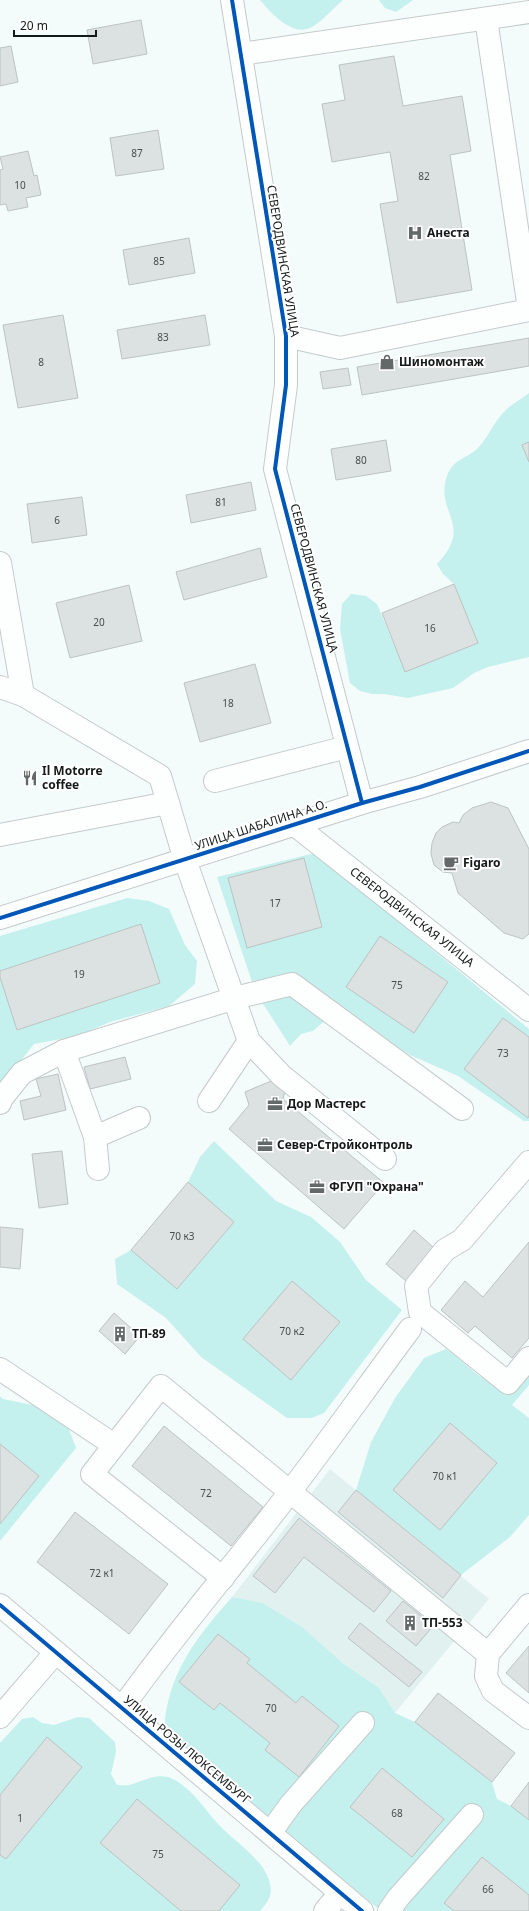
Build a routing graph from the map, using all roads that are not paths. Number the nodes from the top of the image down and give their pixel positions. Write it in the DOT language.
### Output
graph roads {
  1 [pos="232,0"];
  2 [pos="529,12"];
  3 [pos="486,19"];
  4 [pos="241,54"];
  5 [pos="529,310"];
  6 [pos="286,336"];
  7 [pos="0,563"];
  8 [pos="0,687"];
  9 [pos="23,695"];
  10 [pos="347,747"];
  11 [pos="529,751"];
  12 [pos="215,781"];
  13 [pos="168,803"];
  14 [pos="362,803"];
  15 [pos="296,825"];
  16 [pos="0,835"];
  17 [pos="186,860"];
  18 [pos="0,918"];
  19 [pos="235,998"];
  20 [pos="529,1010"];
  21 [pos="249,1041"];
  22 [pos="64,1051"];
  23 [pos="209,1101"];
  24 [pos="0,1103"];
  25 [pos="462,1109"];
  26 [pos="139,1118"];
  27 [pos="95,1137"];
  28 [pos="385,1159"];
  29 [pos="529,1162"];
  30 [pos="98,1169"];
  31 [pos="410,1329"];
  32 [pos="529,1358"];
  33 [pos="0,1369"];
  34 [pos="114,1445"];
  35 [pos="289,1493"];
  36 [pos="223,1578"];
  37 [pos="0,1605"];
  38 [pos="529,1605"];
  39 [pos="56,1652"];
  40 [pos="488,1654"];
  41 [pos="122,1708"];
  42 [pos="0,1717"];
  43 [pos="529,1718"];
  44 [pos="363,1723"];
  45 [pos="472,1815"];
  46 [pos="270,1833"];
  47 [pos="340,1893"];
  48 [pos="325,1911"];
  49 [pos="362,1911"];
  50 [pos="389,1911"];
  1 -- 4 [label="street, СЕВЕРОДВИНСКАЯ УЛИЦА"];
  2 -- 3 [label="street"];
  3 -- 4 [label="street"];
  3 -- 5 [label="street"];
  4 -- 6 [label="street, СЕВЕРОДВИНСКАЯ УЛИЦА"];
  5 -- 6 [label="street"];
  6 -- 10 [label="street, СЕВЕРОДВИНСКАЯ УЛИЦА"];
  7 -- 9 [label="street"];
  8 -- 9 [label="street"];
  9 -- 13 [label="street"];
  10 -- 12 [label="street"];
  10 -- 14 [label="street, СЕВЕРОДВИНСКАЯ УЛИЦА"];
  11 -- 14 [label="street, УЛИЦА ШАБАЛИНА А.О."];
  13 -- 16 [label="street"];
  13 -- 17 [label="street"];
  14 -- 15 [label="street, УЛИЦА ШАБАЛИНА А.О."];
  15 -- 17 [label="street, УЛИЦА ШАБАЛИНА А.О."];
  15 -- 20 [label="street, СЕВЕРОДВИНСКАЯ УЛИЦА"];
  17 -- 18 [label="street, УЛИЦА ШАБАЛИНА А.О."];
  17 -- 19 [label="street"];
  19 -- 21 [label="street"];
  19 -- 22 [label="street"];
  19 -- 25 [label="street"];
  21 -- 23 [label="street"];
  21 -- 28 [label="street"];
  22 -- 24 [label="street"];
  22 -- 27 [label="street"];
  26 -- 27 [label="street"];
  27 -- 30 [label="street"];
  29 -- 32 [label="street"];
  31 -- 35 [label="street"];
  33 -- 34 [label="street"];
  34 -- 35 [label="street"];
  34 -- 36 [label="street"];
  35 -- 36 [label="street"];
  35 -- 40 [label="street"];
  36 -- 41 [label="street"];
  37 -- 39 [label="street, УЛИЦА РОЗЫ ЛЮКСЕМБУРГ"];
  38 -- 40 [label="street"];
  39 -- 41 [label="street, УЛИЦА РОЗЫ ЛЮКСЕМБУРГ"];
  39 -- 42 [label="street"];
  40 -- 43 [label="street"];
  41 -- 46 [label="street, УЛИЦА РОЗЫ ЛЮКСЕМБУРГ"];
  44 -- 46 [label="street"];
  45 -- 50 [label="street"];
  46 -- 47 [label="street, УЛИЦА РОЗЫ ЛЮКСЕМБУРГ"];
  47 -- 48 [label="street"];
  47 -- 49 [label="street, УЛИЦА РОЗЫ ЛЮКСЕМБУРГ"];
}
